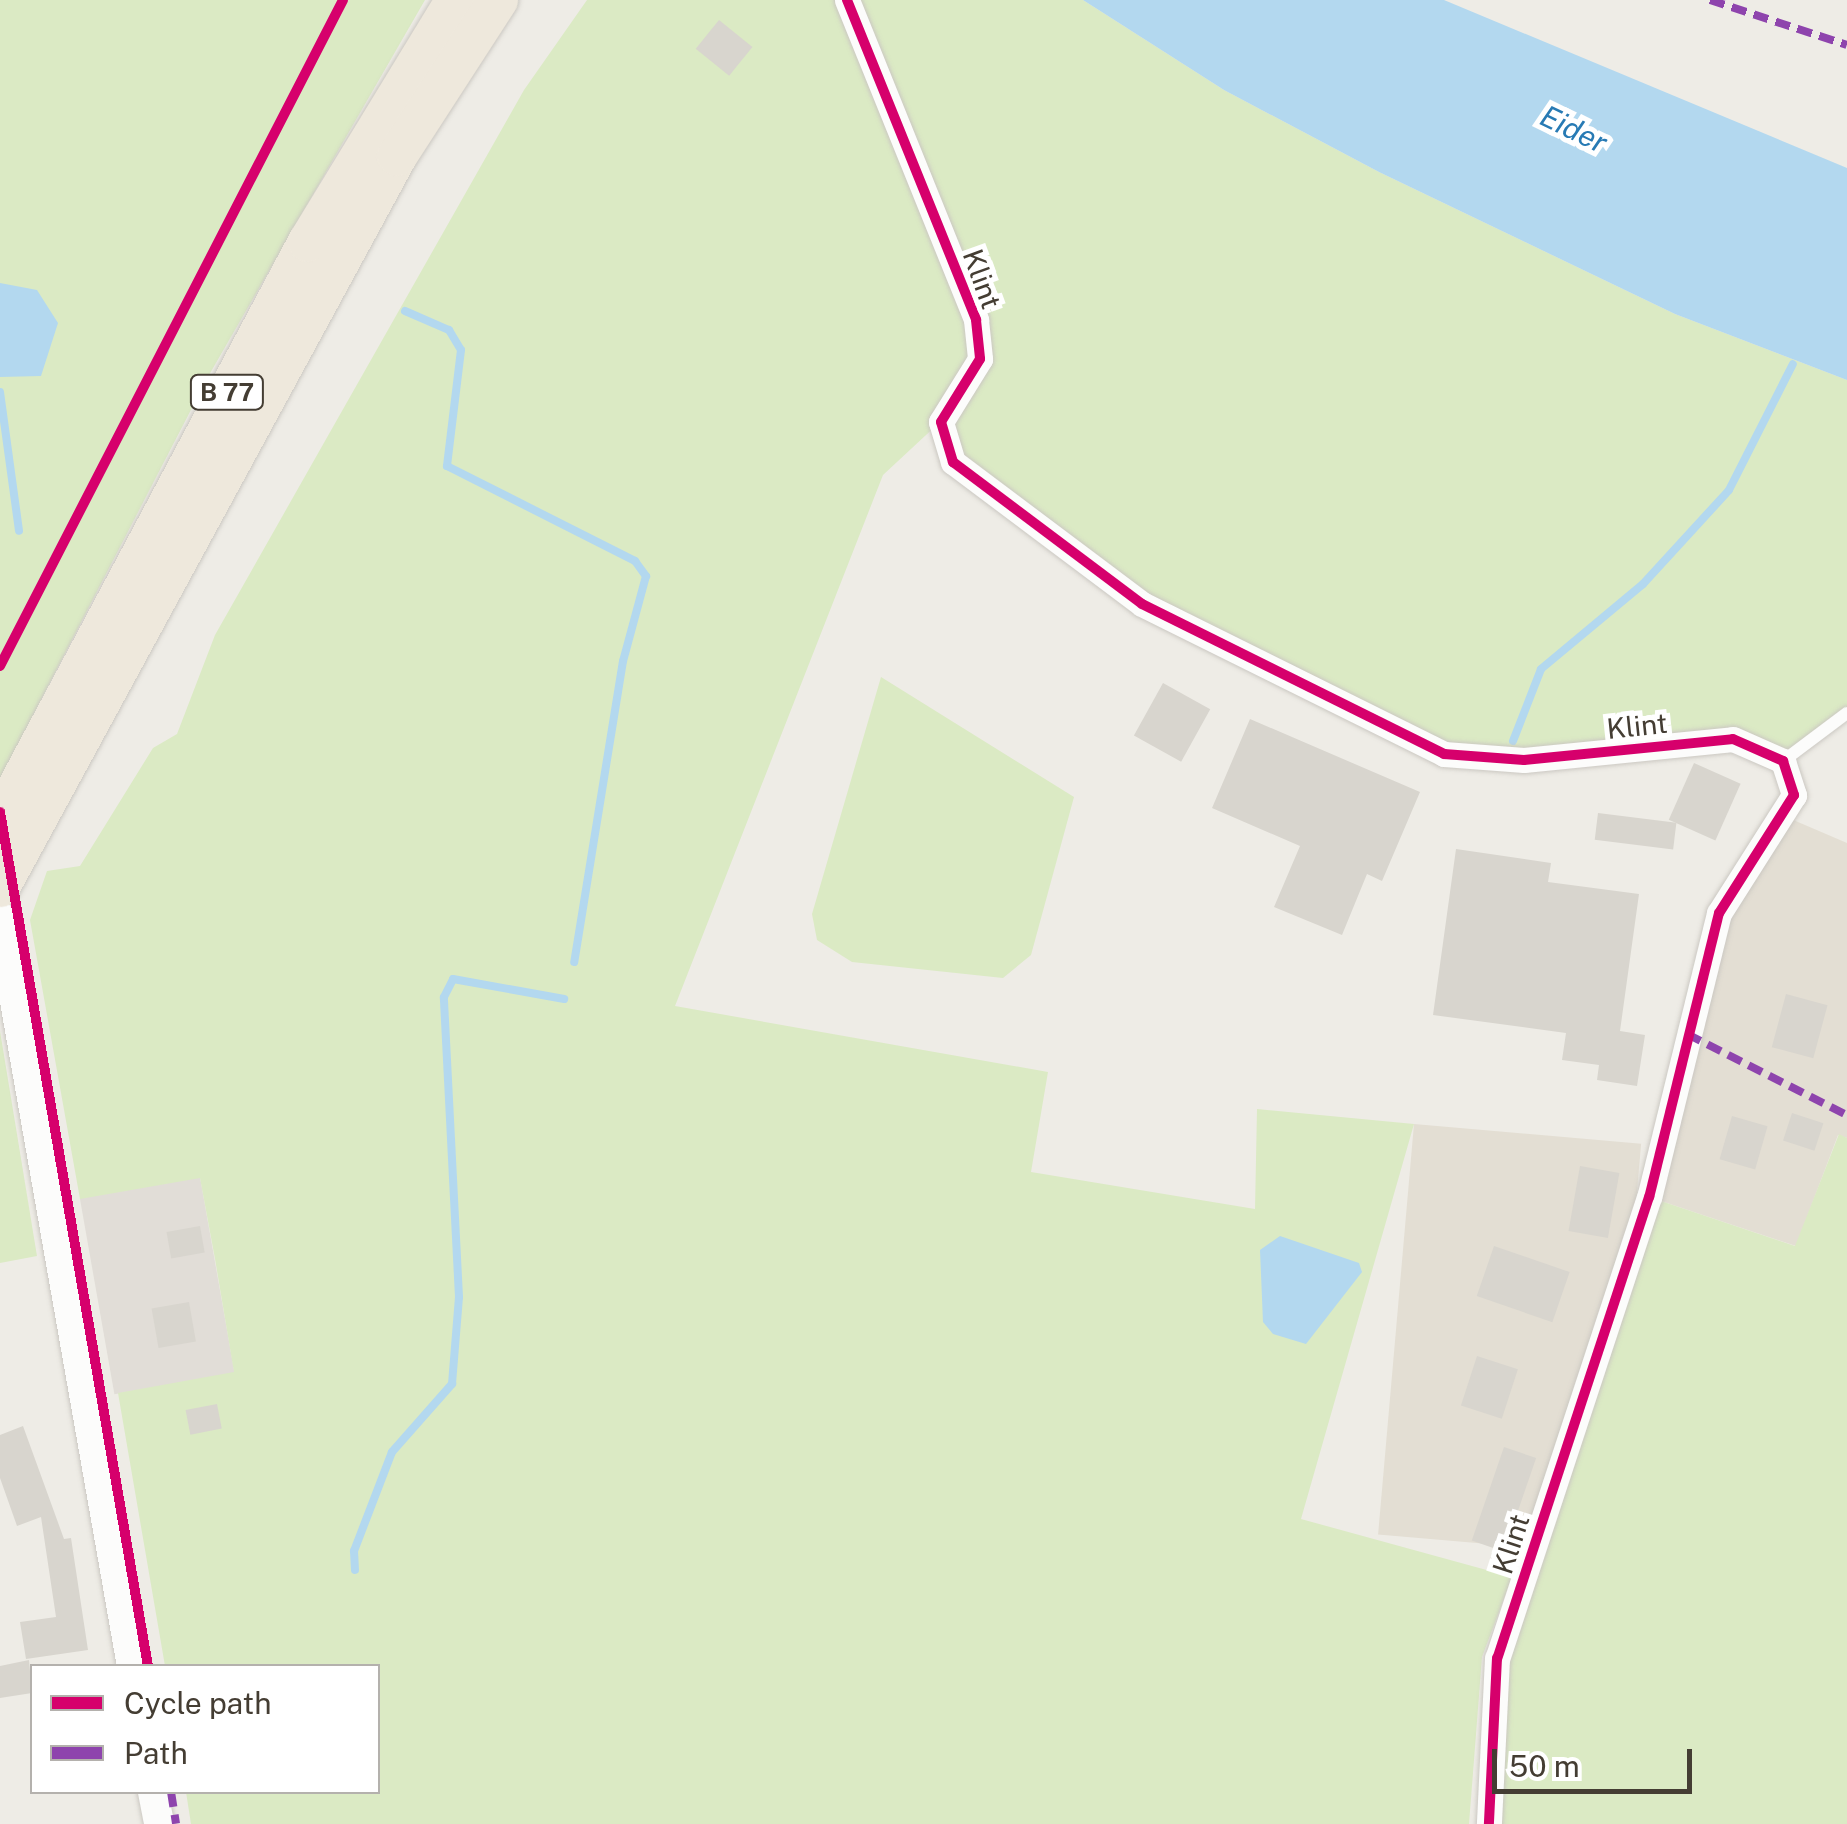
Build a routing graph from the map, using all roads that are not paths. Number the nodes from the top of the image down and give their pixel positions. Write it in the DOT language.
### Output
graph roads {
  1 [pos="456,0"];
  2 [pos="498,0"];
  3 [pos="847,0"];
  4 [pos="1847,713"];
  5 [pos="1783,761"];
  6 [pos="13,819"];
  7 [pos="0,886"];
  8 [pos="0,916"];
  9 [pos="132,1664"];
  10 [pos="153,1794"];
  11 [pos="158,1824"];
  12 [pos="1489,1824"];
  1 -- 6 [label="highway, B 77"];
  2 -- 6 [label="highway, B 77"];
  3 -- 5 [label="street, Klint"];
  4 -- 5 [label="lane"];
  5 -- 12 [label="street, Klint"];
  6 -- 7 [label="highway, B 77"];
  8 -- 9 [label="street"];
  10 -- 11 [label="street"];
}
